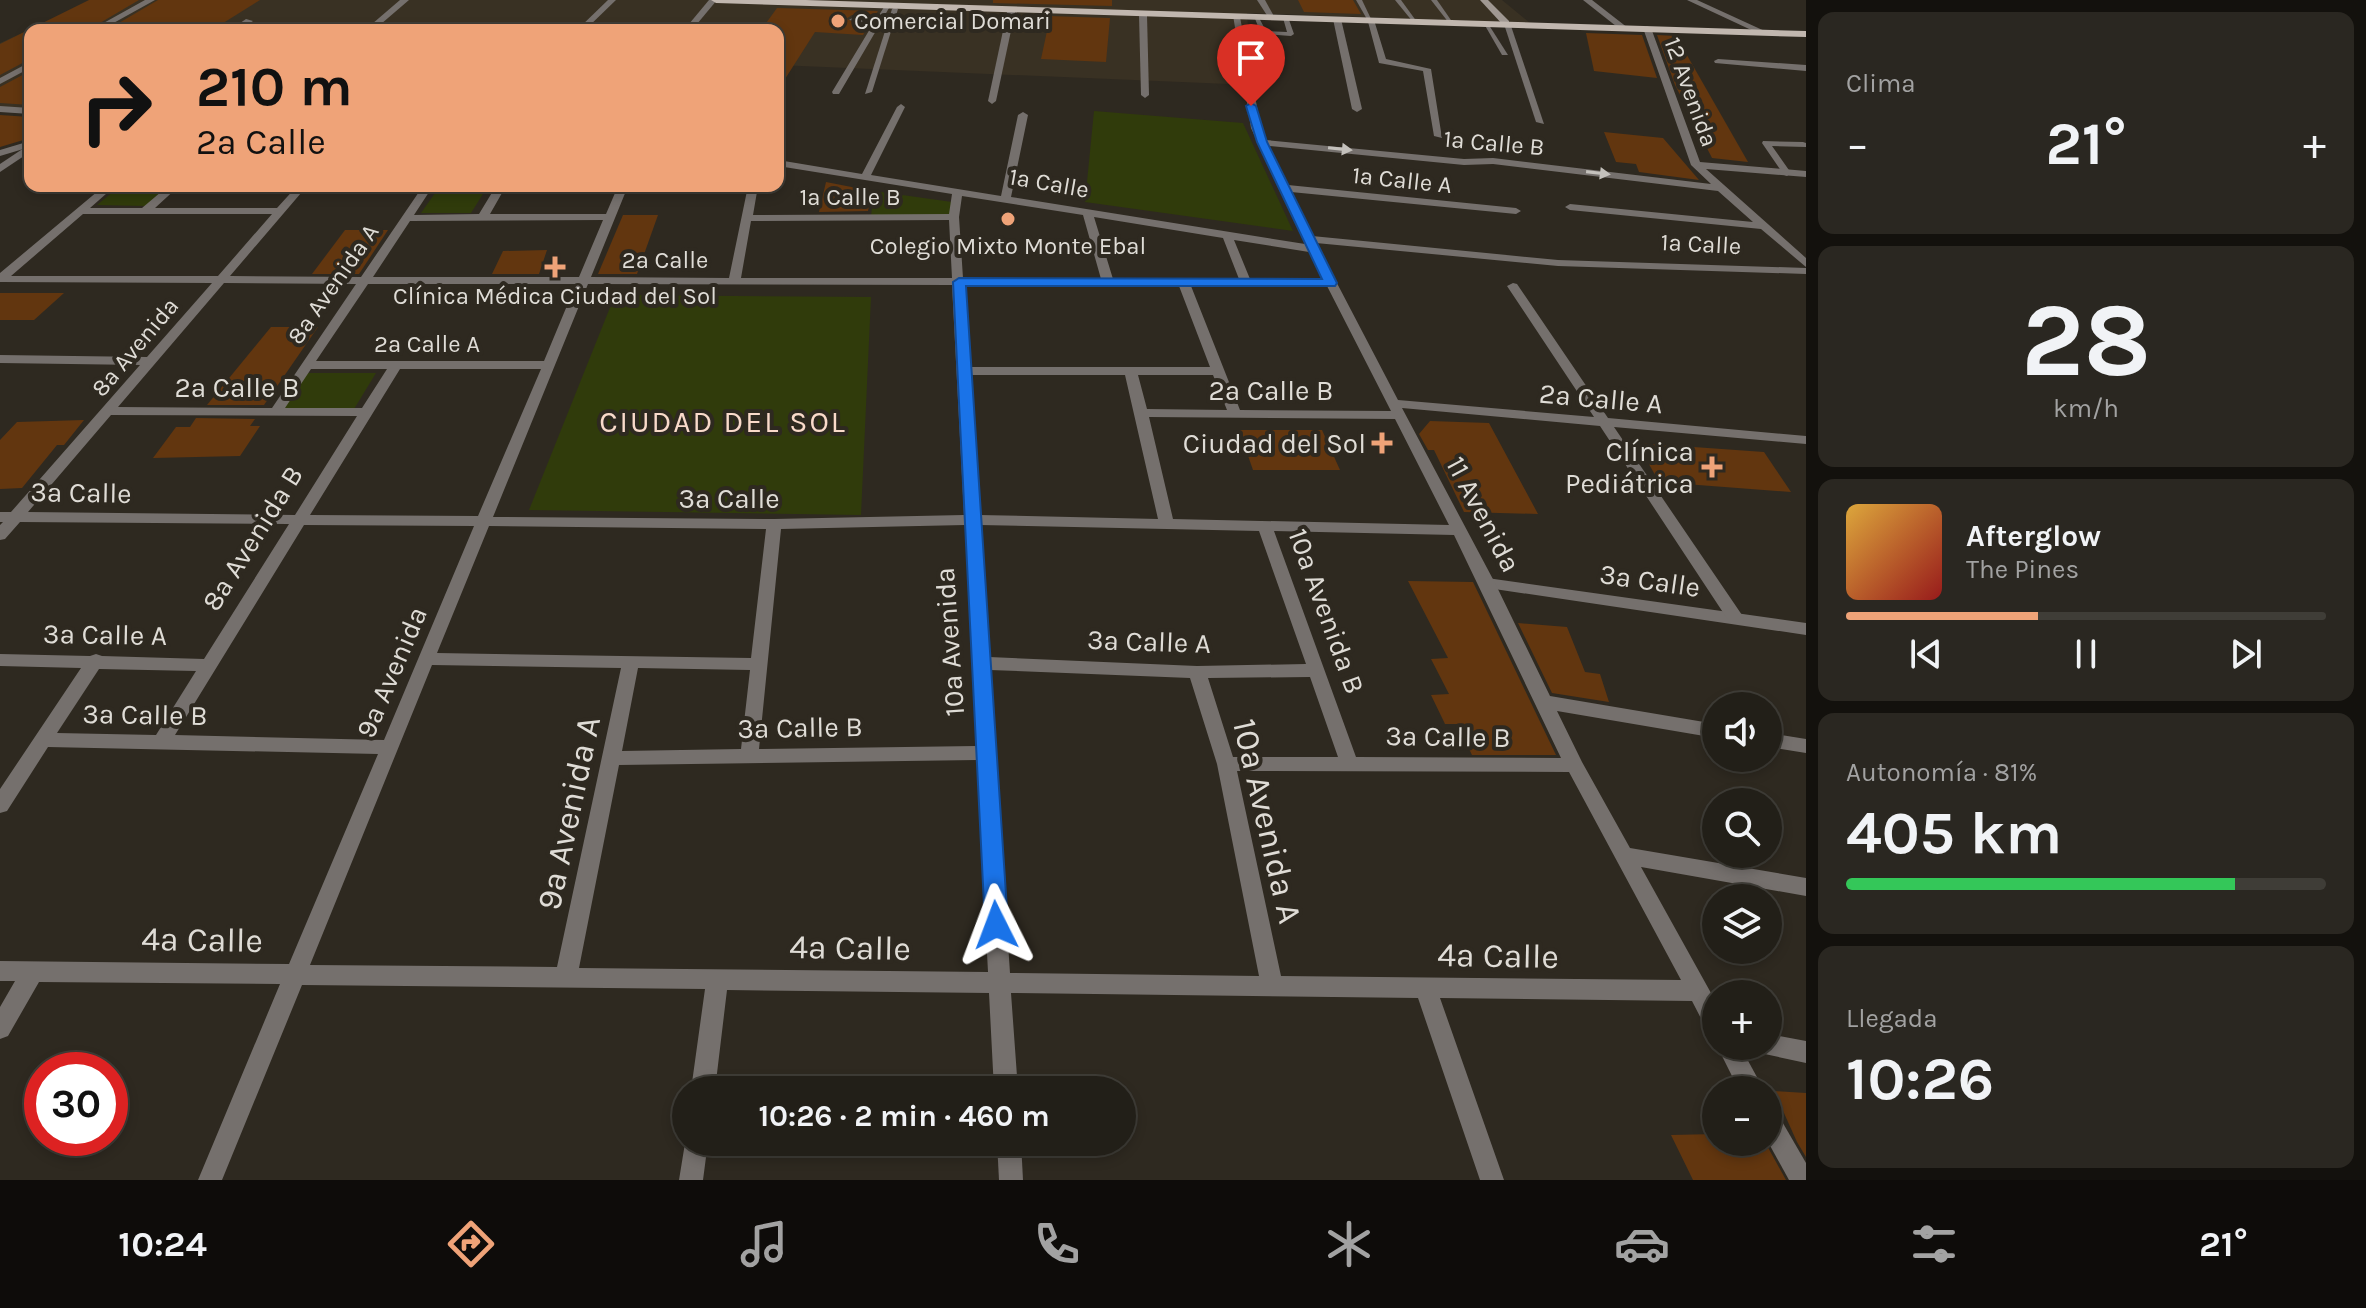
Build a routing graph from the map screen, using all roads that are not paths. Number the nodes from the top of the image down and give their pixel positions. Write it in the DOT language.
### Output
graph roads {
  1 [pos="151,0"];
  2 [pos="405,0"];
  3 [pos="612,0"];
  4 [pos="714,0"];
  5 [pos="827,0"];
  6 [pos="1034,0"];
  7 [pos="1261,0"];
  8 [pos="1359,0"];
  9 [pos="1398,0"];
  10 [pos="1434,0"];
  11 [pos="1484,0"];
  12 [pos="1587,0"];
  13 [pos="1691,0"];
  14 [pos="803,5"];
  15 [pos="845,7"];
  16 [pos="891,8"];
  17 [pos="977,11"];
  18 [pos="1011,12"];
  19 [pos="1034,13"];
  20 [pos="1143,15"];
  21 [pos="1236,17"];
  22 [pos="1256,17"];
  23 [pos="1273,18"];
  24 [pos="1286,18"];
  25 [pos="1337,19"];
  26 [pos="852,20"];
  27 [pos="1370,20"];
  28 [pos="249,21"];
  29 [pos="1415,21"];
  30 [pos="880,22"];
  31 [pos="1451,22"];
  32 [pos="1485,23"];
  33 [pos="1506,23"];
  34 [pos="106,24"];
  35 [pos="244,24"];
  36 [pos="376,24"];
  37 [pos="587,24"];
  38 [pos="693,24"];
  39 [pos="1624,28"];
  40 [pos="1647,28"];
  41 [pos="973,31"];
  42 [pos="1765,33"];
  43 [pos="1806,34"];
  44 [pos="1505,53"];
  45 [pos="1718,61"];
  46 [pos="24,68"];
  47 [pos="1806,68"];
  48 [pos="0,81"];
  49 [pos="836,92"];
  50 [pos="868,92"];
  51 [pos="1145,95"];
  52 [pos="992,101"];
  53 [pos="901,107"];
  54 [pos="0,109"];
  55 [pos="1357,109"];
  56 [pos="24,111"];
  57 [pos="1023,115"];
  58 [pos="1541,122"];
  59 [pos="1439,136"];
  60 [pos="1262,142"];
  61 [pos="1803,145"];
  62 [pos="24,147"];
  63 [pos="24,151"];
  64 [pos="0,153"];
  65 [pos="16,157"];
  66 [pos="24,157"];
  67 [pos="784,164"];
  68 [pos="1696,165"];
  69 [pos="0,169"];
  70 [pos="1787,173"];
  71 [pos="1806,174"];
  72 [pos="866,176"];
  73 [pos="1284,188"];
  74 [pos="1722,188"];
  75 [pos="958,190"];
  76 [pos="103,192"];
  77 [pos="167,192"];
  78 [pos="297,192"];
  79 [pos="424,192"];
  80 [pos="498,192"];
  81 [pos="620,192"];
  82 [pos="752,192"];
  83 [pos="1006,198"];
  84 [pos="1570,207"];
  85 [pos="79,211"];
  86 [pos="145,211"];
  87 [pos="281,211"];
  88 [pos="1516,211"];
  89 [pos="1087,212"];
  90 [pos="483,217"];
  91 [pos="607,217"];
  92 [pos="954,217"];
  93 [pos="407,218"];
  94 [pos="747,218"];
  95 [pos="1764,226"];
  96 [pos="1227,235"];
  97 [pos="1310,244"];
  98 [pos="1806,264"];
  99 [pos="1806,271"];
  100 [pos="0,279"];
  101 [pos="367,280"];
  102 [pos="220,281"];
  103 [pos="582,281"];
  104 [pos="734,282"];
  105 [pos="959,282"];
  106 [pos="1108,283"];
  107 [pos="1184,283"];
  108 [pos="1246,283"];
  109 [pos="1330,283"];
  110 [pos="1513,286"];
  111 [pos="0,359"];
  112 [pos="152,361"];
  113 [pos="305,365"];
  114 [pos="548,365"];
  115 [pos="395,366"];
  116 [pos="963,371"];
  117 [pos="1131,371"];
  118 [pos="1218,371"];
  119 [pos="1395,409"];
  120 [pos="277,410"];
  121 [pos="109,411"];
  122 [pos="364,412"];
  123 [pos="1143,413"];
  124 [pos="1235,414"];
  125 [pos="1605,422"];
  126 [pos="1806,440"];
  127 [pos="8,518"];
  128 [pos="299,520"];
  129 [pos="972,520"];
  130 [pos="484,522"];
  131 [pos="774,524"];
  132 [pos="1167,524"];
  133 [pos="1265,526"];
  134 [pos="1457,530"];
  135 [pos="0,535"];
  136 [pos="1487,583"];
  137 [pos="1736,619"];
  138 [pos="1806,629"];
  139 [pos="427,659"];
  140 [pos="0,660"];
  141 [pos="96,660"];
  142 [pos="631,662"];
  143 [pos="979,663"];
  144 [pos="758,664"];
  145 [pos="209,665"];
  146 [pos="1318,670"];
  147 [pos="1197,672"];
  148 [pos="1543,702"];
  149 [pos="1702,729"];
  150 [pos="43,740"];
  151 [pos="161,742"];
  152 [pos="1782,742"];
  153 [pos="1806,746"];
  154 [pos="390,747"];
  155 [pos="987,753"];
  156 [pos="749,756"];
  157 [pos="613,758"];
  158 [pos="1349,762"];
  159 [pos="1226,764"];
  160 [pos="1574,765"];
  161 [pos="0,805"];
  162 [pos="1624,856"];
  163 [pos="1806,887"];
  164 [pos="0,971"];
  165 [pos="33,971"];
  166 [pos="296,975"];
  167 [pos="566,977"];
  168 [pos="717,979"];
  169 [pos="1000,983"];
  170 [pos="1272,986"];
  171 [pos="1426,988"];
  172 [pos="1699,991"];
  173 [pos="1702,997"];
  174 [pos="0,1028"];
  175 [pos="1782,1048"];
  176 [pos="1806,1052"];
  177 [pos="705,1076"];
  178 [pos="1005,1076"];
  179 [pos="1782,1144"];
  180 [pos="694,1156"];
  181 [pos="1010,1156"];
  182 [pos="210,1180"];
  183 [pos="691,1180"];
  184 [pos="1011,1180"];
  185 [pos="1492,1180"];
  186 [pos="1802,1180"];
  1 -- 34 [label="street"];
  2 -- 36 [label="street"];
  3 -- 37 [label="street"];
  4 -- 14 [label="main road"];
  4 -- 38 [label="street"];
  5 -- 14 [label="main road"];
  5 -- 15 [label="main road"];
  6 -- 19 [label="street"];
  7 -- 23 [label="street"];
  8 -- 27 [label="lane"];
  9 -- 29 [label="lane"];
  10 -- 31 [label="lane"];
  11 -- 33 [label="main road"];
  12 -- 39 [label="street"];
  13 -- 42 [label="street"];
  14 -- 15 [label="main road"];
  15 -- 16 [label="main road"];
  16 -- 17 [label="main road"];
  16 -- 30 [label="lane"];
  16 -- 50 [label="lane"];
  17 -- 18 [label="main road"];
  17 -- 41 [label="lane"];
  18 -- 19 [label="main road"];
  18 -- 52 [label="street"];
  19 -- 20 [label="main road"];
  20 -- 21 [label="main road"];
  20 -- 51 [label="street"];
  21 -- 22 [label="main road"];
  21 -- 60 [label="street, 11 Avenida"];
  22 -- 23 [label="main road"];
  22 -- 24 [label="lane"];
  23 -- 24 [label="main road"];
  24 -- 25 [label="main road"];
  25 -- 27 [label="main road"];
  25 -- 55 [label="street"];
  26 -- 30 [label="lane"];
  27 -- 29 [label="main road"];
  27 -- 59 [label="street"];
  28 -- 35 [label="street"];
  29 -- 31 [label="main road"];
  30 -- 49 [label="lane"];
  31 -- 32 [label="main road"];
  32 -- 33 [label="main road"];
  32 -- 44 [label="lane"];
  33 -- 39 [label="main road"];
  33 -- 58 [label="street"];
  39 -- 40 [label="main road"];
  40 -- 42 [label="main road"];
  40 -- 68 [label="street, 12 Avenida"];
  42 -- 43 [label="main road"];
  45 -- 47 [label="street"];
  46 -- 48 [label="street"];
  53 -- 72 [label="street"];
  54 -- 56 [label="street"];
  57 -- 83 [label="street"];
  60 -- 73 [label="street, 11 Avenida"];
  60 -- 74 [label="street, 1a Calle B, one-way"];
  61 -- 70 [label="lane"];
  62 -- 64 [label="lane"];
  63 -- 65 [label="street"];
  65 -- 66 [label="street"];
  65 -- 69 [label="street"];
  67 -- 72 [label="street, 1a Calle"];
  68 -- 70 [label="street"];
  68 -- 74 [label="street, 12 Avenida"];
  70 -- 71 [label="street"];
  72 -- 75 [label="street, 1a Calle"];
  73 -- 88 [label="street, 1a Calle A"];
  73 -- 97 [label="street, 11 Avenida"];
  74 -- 95 [label="street, 12 Avenida"];
  75 -- 83 [label="street, 1a Calle"];
  75 -- 92 [label="street, 10a Avenida"];
  76 -- 85 [label="street"];
  77 -- 86 [label="street"];
  78 -- 87 [label="street, 8a Avenida"];
  79 -- 93 [label="street, 8a Avenida A"];
  80 -- 90 [label="street"];
  81 -- 91 [label="street, 9a Avenida"];
  82 -- 94 [label="street"];
  83 -- 89 [label="street, 1a Calle"];
  84 -- 95 [label="street"];
  85 -- 86 [label="street"];
  85 -- 100 [label="street"];
  86 -- 87 [label="street"];
  87 -- 102 [label="street, 8a Avenida"];
  89 -- 96 [label="street, 1a Calle"];
  89 -- 106 [label="street"];
  90 -- 91 [label="street"];
  90 -- 93 [label="street"];
  91 -- 103 [label="street, 9a Avenida"];
  92 -- 94 [label="street, 1a Calle B"];
  92 -- 105 [label="street, 10a Avenida"];
  93 -- 101 [label="street, 8a Avenida A"];
  94 -- 104 [label="street"];
  95 -- 98 [label="street, 12 Avenida"];
  96 -- 97 [label="street, 1a Calle"];
  96 -- 108 [label="street"];
  97 -- 99 [label="street, 1a Calle"];
  97 -- 109 [label="street, 11 Avenida"];
  100 -- 102 [label="street, 2a Calle"];
  101 -- 102 [label="street, 2a Calle"];
  101 -- 103 [label="street, 2a Calle"];
  101 -- 113 [label="street, 8a Avenida A"];
  102 -- 112 [label="street, 8a Avenida"];
  103 -- 104 [label="street, 2a Calle"];
  103 -- 114 [label="street, 9a Avenida"];
  104 -- 105 [label="street, 2a Calle"];
  105 -- 106 [label="street, 2a Calle"];
  105 -- 116 [label="street, 10a Avenida"];
  106 -- 107 [label="street, 2a Calle"];
  107 -- 108 [label="street, 2a Calle"];
  107 -- 118 [label="street"];
  108 -- 109 [label="street, 2a Calle"];
  109 -- 119 [label="street, 11 Avenida"];
  110 -- 125 [label="street"];
  111 -- 112 [label="street"];
  112 -- 121 [label="street, 8a Avenida"];
  113 -- 115 [label="street, 2a Calle A"];
  113 -- 120 [label="street, 8a Avenida A"];
  114 -- 115 [label="street, 2a Calle A"];
  114 -- 130 [label="street, 9a Avenida"];
  115 -- 122 [label="street, 8a Avenida B"];
  116 -- 117 [label="street"];
  116 -- 129 [label="street, 10a Avenida"];
  117 -- 118 [label="street"];
  117 -- 123 [label="street"];
  118 -- 124 [label="street"];
  119 -- 124 [label="street, 2a Calle B"];
  119 -- 125 [label="street, 2a Calle A"];
  119 -- 134 [label="street, 11 Avenida"];
  120 -- 121 [label="street, 2a Calle B"];
  120 -- 122 [label="street, 2a Calle B"];
  121 -- 127 [label="street, 8a Avenida"];
  122 -- 128 [label="street, 8a Avenida B"];
  123 -- 124 [label="street, 2a Calle B"];
  123 -- 132 [label="street"];
  125 -- 126 [label="street, 2a Calle A"];
  125 -- 137 [label="street"];
  127 -- 128 [label="street, 3a Calle"];
  127 -- 135 [label="street, 8a Avenida"];
  128 -- 130 [label="street, 3a Calle"];
  128 -- 145 [label="street, 8a Avenida B"];
  129 -- 131 [label="street, 3a Calle"];
  129 -- 132 [label="street, 3a Calle"];
  129 -- 143 [label="street, 10a Avenida"];
  130 -- 131 [label="street, 3a Calle"];
  130 -- 139 [label="street, 9a Avenida"];
  131 -- 144 [label="street"];
  132 -- 133 [label="street, 3a Calle"];
  133 -- 134 [label="street, 3a Calle"];
  133 -- 146 [label="street, 10a Avenida B"];
  134 -- 136 [label="street, 11 Avenida"];
  136 -- 137 [label="street, 3a Calle"];
  136 -- 148 [label="street, 11 Avenida"];
  137 -- 138 [label="street, 3a Calle"];
  139 -- 142 [label="street"];
  139 -- 154 [label="street, 9a Avenida"];
  140 -- 141 [label="street, 3a Calle A"];
  141 -- 145 [label="street, 3a Calle A"];
  141 -- 150 [label="street"];
  142 -- 144 [label="street"];
  142 -- 157 [label="street, 9a Avenida A"];
  143 -- 147 [label="street, 3a Calle A"];
  143 -- 155 [label="street, 10a Avenida"];
  144 -- 156 [label="street"];
  145 -- 151 [label="street, 8a Avenida B"];
  146 -- 147 [label="street, 3a Calle A"];
  146 -- 158 [label="street, 10a Avenida B"];
  147 -- 159 [label="street, 10a Avenida A"];
  148 -- 149 [label="street"];
  148 -- 160 [label="street, 11 Avenida"];
  150 -- 151 [label="street, 3a Calle B"];
  150 -- 161 [label="street"];
  151 -- 154 [label="street, 3a Calle B"];
  152 -- 153 [label="street"];
  154 -- 166 [label="street, 9a Avenida"];
  155 -- 156 [label="street, 3a Calle B"];
  155 -- 169 [label="street, 10a Avenida"];
  156 -- 157 [label="street, 3a Calle B"];
  157 -- 167 [label="street, 9a Avenida A"];
  158 -- 159 [label="street, 3a Calle B"];
  158 -- 160 [label="street, 3a Calle B"];
  159 -- 170 [label="street, 10a Avenida A"];
  160 -- 162 [label="street, 11 Avenida"];
  162 -- 163 [label="street"];
  162 -- 172 [label="street, 11 Avenida"];
  164 -- 165 [label="street, 4a Calle"];
  165 -- 166 [label="street, 4a Calle"];
  165 -- 174 [label="street"];
  166 -- 167 [label="street, 4a Calle"];
  166 -- 182 [label="street, 9a Avenida"];
  167 -- 168 [label="street, 4a Calle"];
  168 -- 169 [label="street, 4a Calle"];
  168 -- 177 [label="street"];
  169 -- 170 [label="street, 4a Calle"];
  169 -- 178 [label="street, 10a Avenida"];
  170 -- 171 [label="street, 4a Calle"];
  171 -- 172 [label="street, 4a Calle"];
  171 -- 185 [label="street"];
  172 -- 173 [label="street, 11 Avenida"];
  175 -- 176 [label="street"];
  179 -- 186 [label="street"];
  180 -- 183 [label="street"];
  181 -- 184 [label="street"];
}
